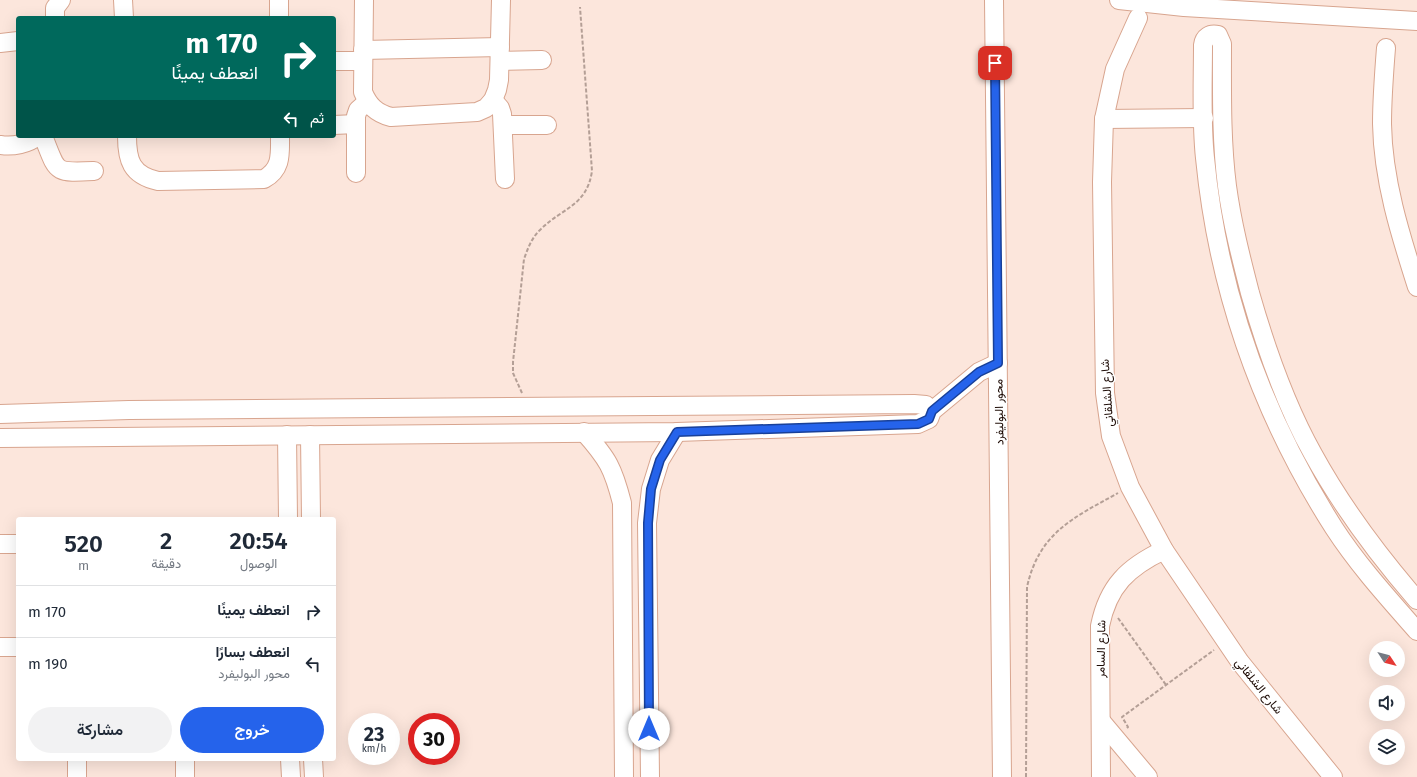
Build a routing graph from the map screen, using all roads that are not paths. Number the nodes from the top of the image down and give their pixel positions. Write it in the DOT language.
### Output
graph roads {
  1 [pos="123,0"];
  2 [pos="279,0"];
  3 [pos="364,0"];
  4 [pos="501,0"];
  5 [pos="994,0"];
  6 [pos="1119,0"];
  7 [pos="124,16"];
  8 [pos="279,16"];
  9 [pos="1138,18"];
  10 [pos="1417,21"];
  11 [pos="1386,48"];
  12 [pos="500,54"];
  13 [pos="363,55"];
  14 [pos="542,60"];
  15 [pos="336,61"];
  16 [pos="493,100"];
  17 [pos="367,102"];
  18 [pos="1204,118"];
  19 [pos="1104,119"];
  20 [pos="356,124"];
  21 [pos="336,125"];
  22 [pos="503,125"];
  23 [pos="547,125"];
  24 [pos="36,138"];
  25 [pos="44,138"];
  26 [pos="127,138"];
  27 [pos="280,138"];
  28 [pos="0,145"];
  29 [pos="94,171"];
  30 [pos="356,173"];
  31 [pos="505,179"];
  32 [pos="1417,287"];
  33 [pos="1249,288"];
  34 [pos="1230,292"];
  35 [pos="998,363"];
  36 [pos="408,408"];
  37 [pos="932,411"];
  38 [pos="0,414"];
  39 [pos="584,432"];
  40 [pos="677,432"];
  41 [pos="407,433"];
  42 [pos="287,435"];
  43 [pos="310,435"];
  44 [pos="0,438"];
  45 [pos="288,517"];
  46 [pos="311,517"];
  47 [pos="0,544"];
  48 [pos="16,544"];
  49 [pos="1164,550"];
  50 [pos="1417,600"];
  51 [pos="1417,631"];
  52 [pos="0,647"];
  53 [pos="16,647"];
  54 [pos="1101,721"];
  55 [pos="77,761"];
  56 [pos="185,761"];
  57 [pos="290,761"];
  58 [pos="313,761"];
  59 [pos="76,777"];
  60 [pos="186,777"];
  61 [pos="290,777"];
  62 [pos="314,777"];
  63 [pos="624,777"];
  64 [pos="650,777"];
  65 [pos="1002,777"];
  66 [pos="1101,777"];
  67 [pos="1148,777"];
  68 [pos="1333,777"];
  1 -- 7 [label="street"];
  2 -- 8 [label="street"];
  3 -- 13 [label="street"];
  4 -- 12 [label="street"];
  5 -- 35 [label="street, محور البوليفرد"];
  6 -- 10 [label="street"];
  9 -- 19 [label="street, شارع الشلقاني"];
  11 -- 32 [label="street"];
  12 -- 13 [label="street"];
  12 -- 14 [label="street"];
  12 -- 16 [label="street"];
  13 -- 15 [label="street"];
  13 -- 17 [label="street"];
  16 -- 17 [label="street"];
  16 -- 22 [label="street"];
  17 -- 20 [label="street"];
  18 -- 19 [label="street"];
  18 -- 33 [label="street"];
  18 -- 34 [label="street"];
  19 -- 49 [label="street, شارع الشلقاني"];
  20 -- 21 [label="street"];
  20 -- 30 [label="street"];
  22 -- 23 [label="street"];
  22 -- 31 [label="street"];
  24 -- 28 [label="street"];
  25 -- 29 [label="street"];
  26 -- 27 [label="street"];
  33 -- 34 [label="street"];
  33 -- 50 [label="street"];
  34 -- 51 [label="street"];
  35 -- 37 [label="street"];
  35 -- 65 [label="street, محور البوليفرد"];
  36 -- 37 [label="street"];
  36 -- 38 [label="street"];
  36 -- 41 [label="street"];
  37 -- 40 [label="street"];
  39 -- 40 [label="street"];
  39 -- 41 [label="street"];
  39 -- 63 [label="street"];
  40 -- 64 [label="street"];
  41 -- 43 [label="street"];
  42 -- 43 [label="street"];
  42 -- 44 [label="street"];
  42 -- 45 [label="street"];
  43 -- 46 [label="street"];
  47 -- 48 [label="street"];
  49 -- 54 [label="street, شارع السامر"];
  49 -- 68 [label="street, شارع الشلقاني"];
  52 -- 53 [label="street"];
  54 -- 66 [label="street, شارع السامر"];
  54 -- 67 [label="street"];
  55 -- 59 [label="street"];
  56 -- 60 [label="street"];
  57 -- 61 [label="street"];
  58 -- 62 [label="street"];
}
